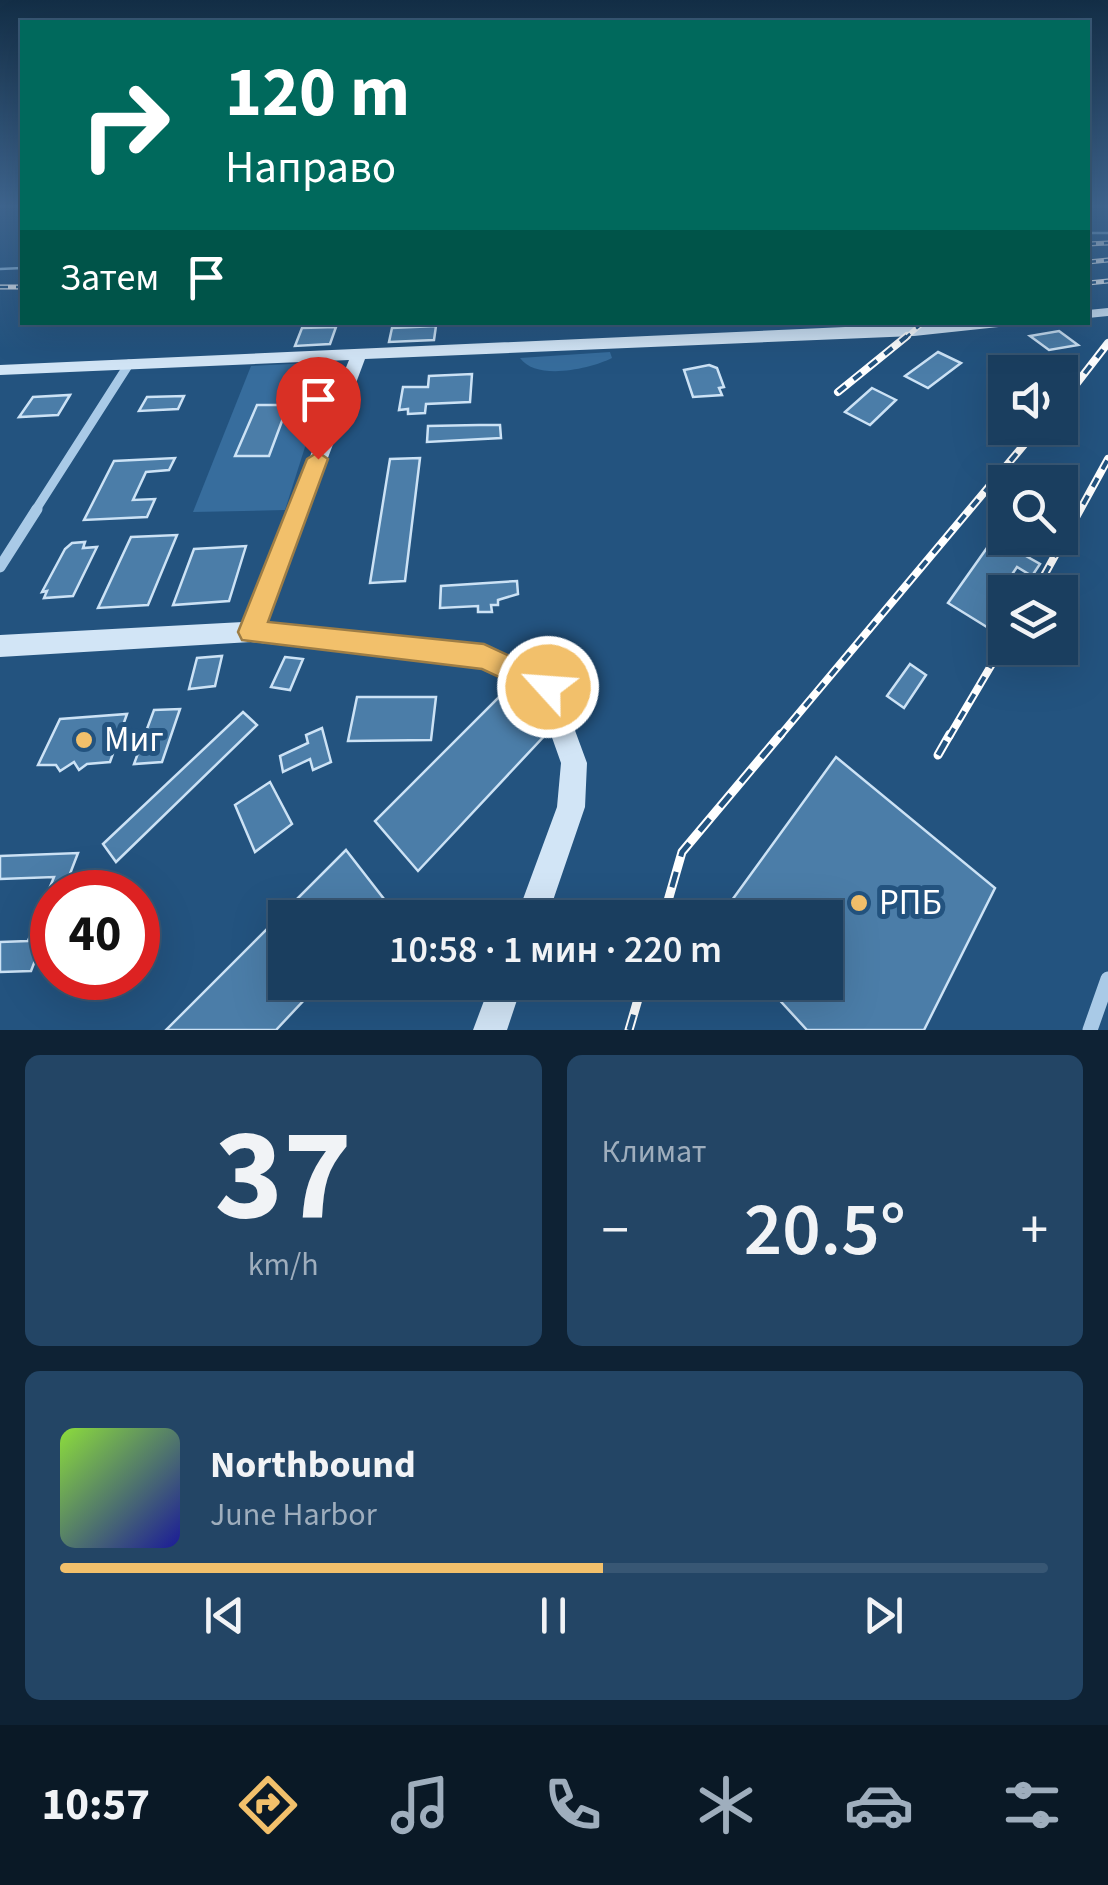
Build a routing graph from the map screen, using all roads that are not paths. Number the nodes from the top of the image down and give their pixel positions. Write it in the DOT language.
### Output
graph roads {
  1 [pos="977,325"];
  2 [pos="358,356"];
  3 [pos="129,364"];
  4 [pos="0,370"];
  5 [pos="0,567"];
  6 [pos="251,632"];
  7 [pos="0,646"];
  8 [pos="537,900"];
  9 [pos="1108,979"];
  10 [pos="501,1000"];
  11 [pos="490,1030"];
  12 [pos="1090,1030"];
  1 -- 2 [label="street"];
  2 -- 3 [label="street"];
  2 -- 6 [label="street"];
  3 -- 4 [label="street"];
  3 -- 5 [label="street"];
  6 -- 7 [label="street"];
  6 -- 8 [label="street"];
  9 -- 12 [label="street"];
  10 -- 11 [label="street"];
}
